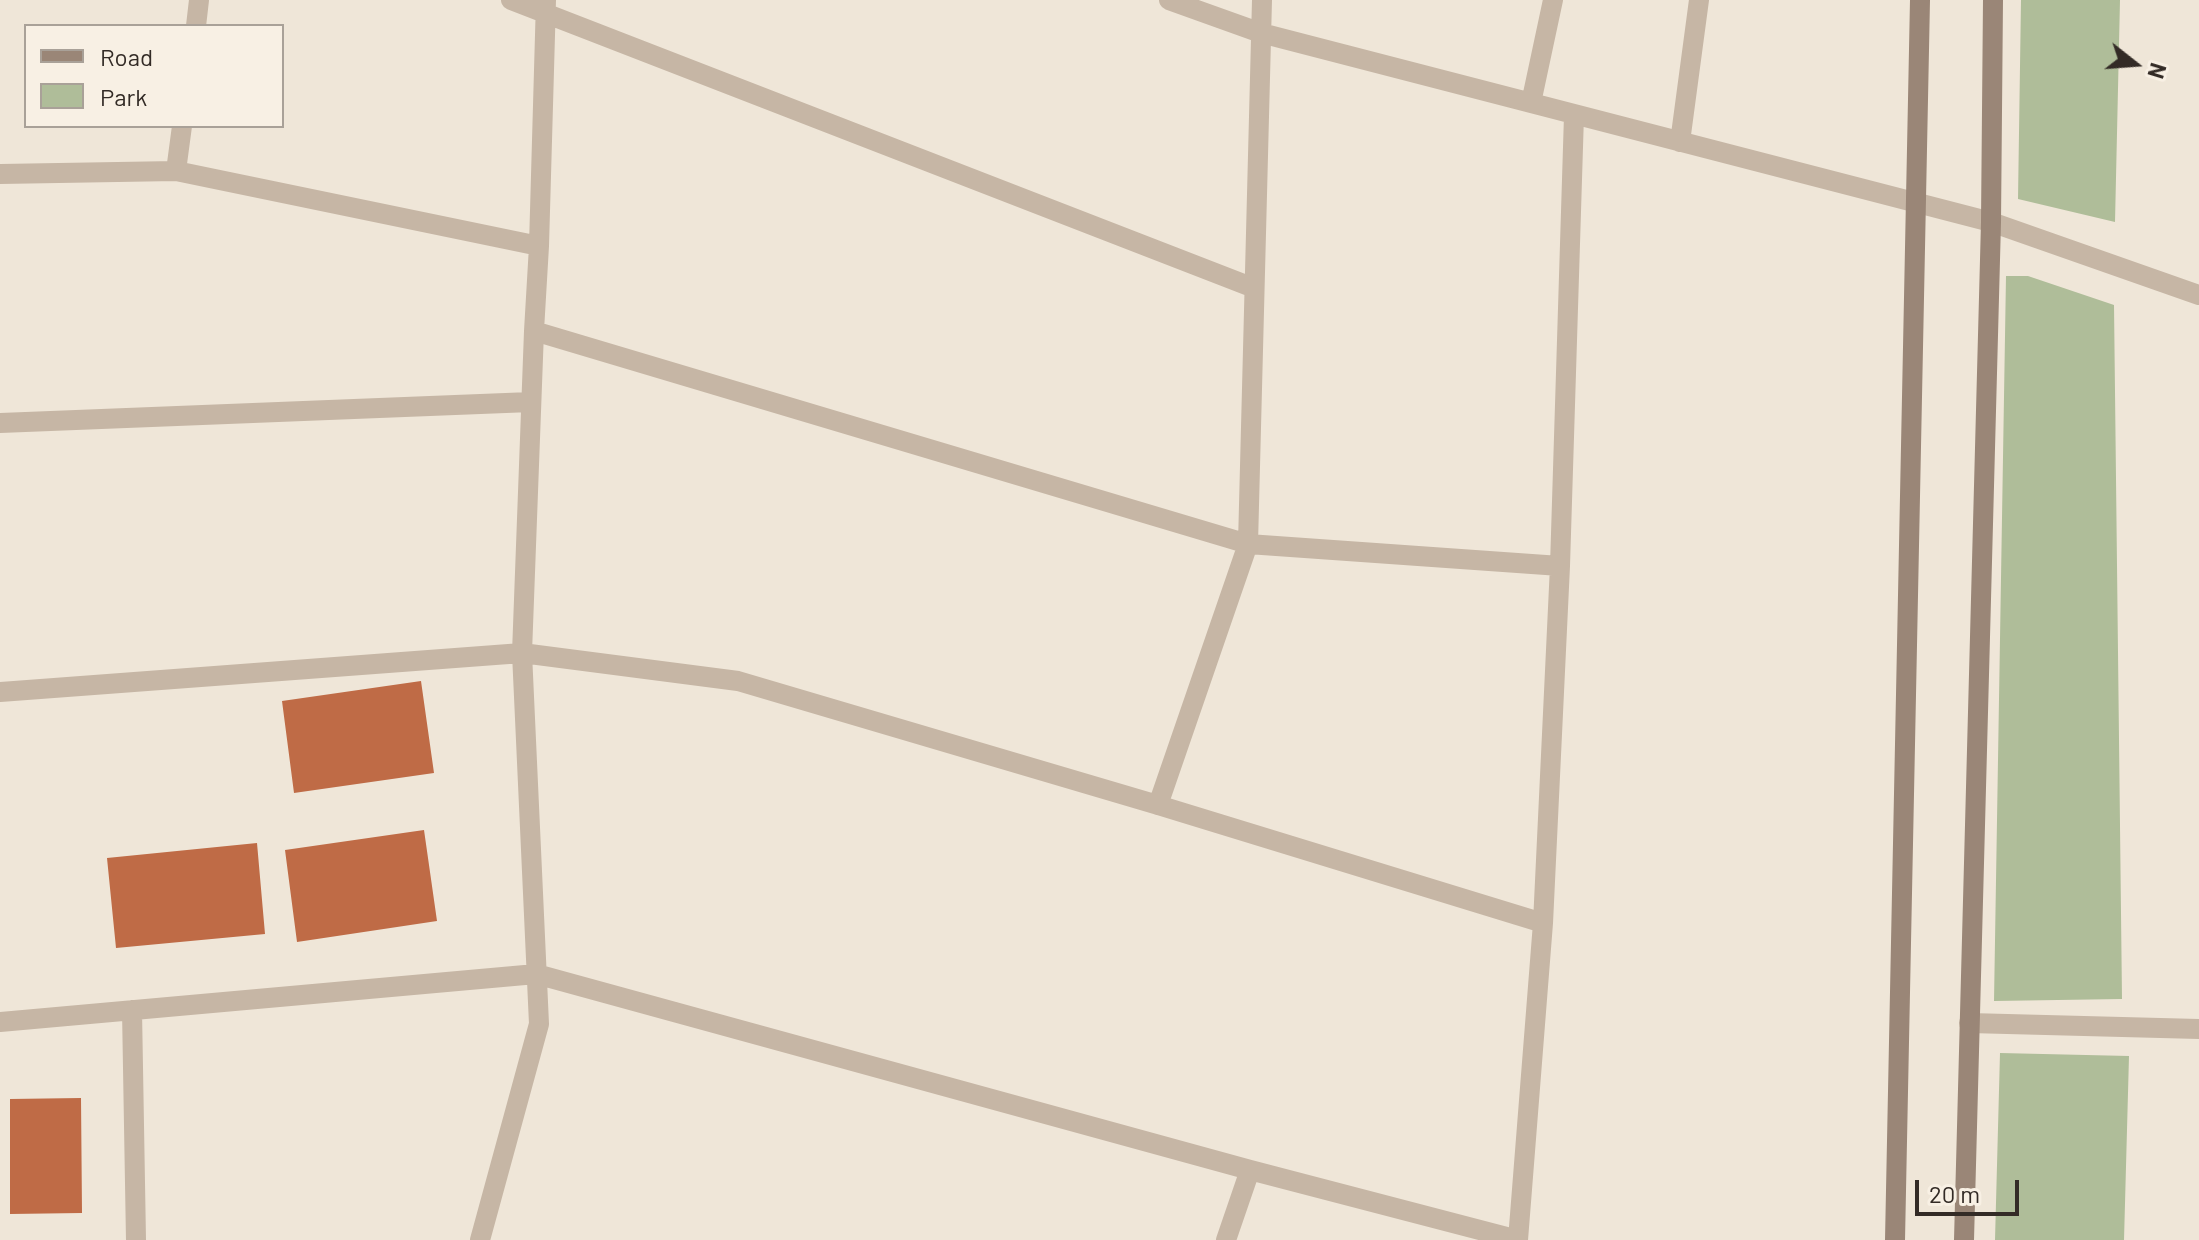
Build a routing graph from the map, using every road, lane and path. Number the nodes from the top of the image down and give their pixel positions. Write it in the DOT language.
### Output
graph roads {
  1 [pos="199,0"];
  2 [pos="511,0"];
  3 [pos="1169,0"];
  4 [pos="1262,0"];
  5 [pos="1553,0"];
  6 [pos="1699,0"];
  7 [pos="1920,0"];
  8 [pos="1993,0"];
  9 [pos="546,6"];
  10 [pos="196,24"];
  11 [pos="1261,33"];
  12 [pos="1531,103"];
  13 [pos="1574,115"];
  14 [pos="182,128"];
  15 [pos="1680,142"];
  16 [pos="176,171"];
  17 [pos="0,174"];
  18 [pos="1917,203"];
  19 [pos="1991,222"];
  20 [pos="539,246"];
  21 [pos="1254,288"];
  22 [pos="2199,295"];
  23 [pos="534,331"];
  24 [pos="531,402"];
  25 [pos="0,423"];
  26 [pos="1248,544"];
  27 [pos="1560,566"];
  28 [pos="522,653"];
  29 [pos="0,692"];
  30 [pos="1158,805"];
  31 [pos="1543,923"];
  32 [pos="536,974"];
  33 [pos="132,1010"];
  34 [pos="0,1022"];
  35 [pos="1969,1023"];
  36 [pos="2199,1029"];
  37 [pos="1250,1170"];
  38 [pos="136,1240"];
  39 [pos="480,1240"];
  40 [pos="1226,1240"];
  41 [pos="1518,1240"];
  42 [pos="1895,1240"];
  43 [pos="1964,1240"];
  1 -- 10 [label="street"];
  2 -- 9 [label="street"];
  3 -- 11 [label="street"];
  4 -- 11 [label="street"];
  5 -- 12 [label="street"];
  6 -- 15 [label="street"];
  7 -- 18 [label="main road"];
  8 -- 19 [label="main road"];
  9 -- 20 [label="street"];
  9 -- 21 [label="street"];
  11 -- 12 [label="street"];
  11 -- 21 [label="street"];
  12 -- 13 [label="street"];
  13 -- 15 [label="street"];
  13 -- 27 [label="street"];
  14 -- 16 [label="street"];
  15 -- 18 [label="street"];
  16 -- 17 [label="street"];
  16 -- 20 [label="street"];
  18 -- 19 [label="street"];
  18 -- 42 [label="main road"];
  19 -- 22 [label="street"];
  19 -- 35 [label="main road"];
  20 -- 23 [label="street"];
  21 -- 26 [label="street"];
  23 -- 24 [label="street"];
  23 -- 26 [label="street"];
  24 -- 25 [label="street"];
  24 -- 28 [label="street"];
  26 -- 27 [label="street"];
  26 -- 30 [label="street"];
  27 -- 31 [label="street"];
  28 -- 29 [label="street"];
  28 -- 30 [label="street"];
  28 -- 32 [label="street"];
  30 -- 31 [label="street"];
  31 -- 41 [label="street"];
  32 -- 33 [label="street"];
  32 -- 37 [label="street"];
  32 -- 39 [label="street"];
  33 -- 34 [label="street"];
  33 -- 38 [label="street"];
  35 -- 36 [label="street"];
  35 -- 43 [label="main road"];
  37 -- 40 [label="street"];
  37 -- 41 [label="street"];
}
